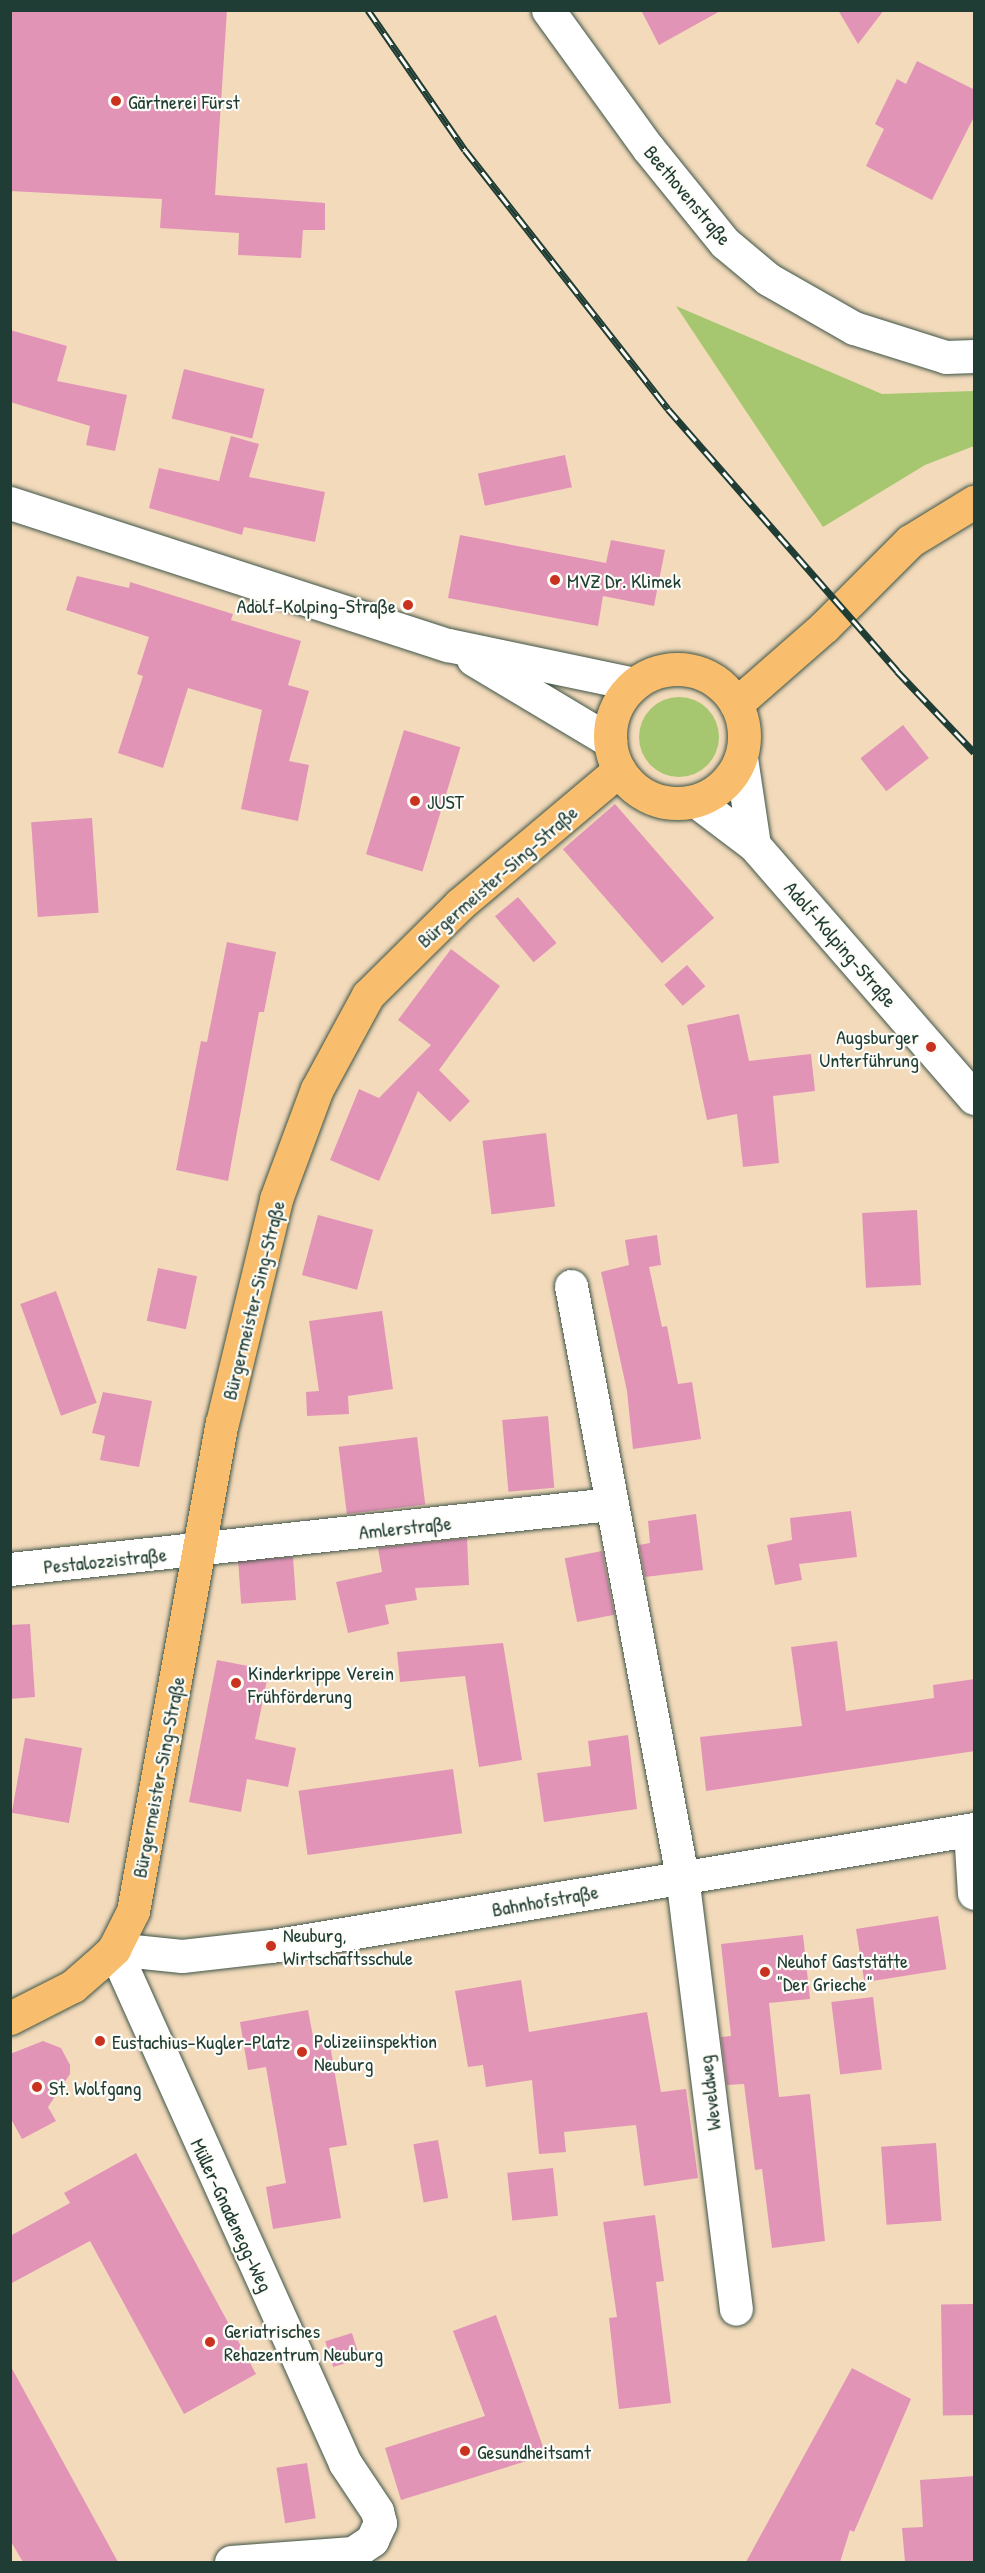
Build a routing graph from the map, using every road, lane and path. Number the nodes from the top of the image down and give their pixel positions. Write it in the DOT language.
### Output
graph roads {
  1 [pos="548,10"];
  2 [pos="975,356"];
  3 [pos="975,502"];
  4 [pos="10,503"];
  5 [pos="448,645"];
  6 [pos="634,684"];
  7 [pos="727,693"];
  8 [pos="614,755"];
  9 [pos="741,758"];
  10 [pos="696,801"];
  11 [pos="754,845"];
  12 [pos="975,1098"];
  13 [pos="571,1286"];
  14 [pos="610,1504"];
  15 [pos="200,1550"];
  16 [pos="10,1569"];
  17 [pos="972,1830"];
  18 [pos="682,1876"];
  19 [pos="975,1893"];
  20 [pos="114,1949"];
  21 [pos="10,2018"];
  22 [pos="736,2309"];
  23 [pos="231,2562"];
  1 -- 2 [label="street, Beethovenstraße"];
  3 -- 7 [label="main road"];
  4 -- 5 [label="street"];
  5 -- 6 [label="street"];
  5 -- 8 [label="street"];
  6 -- 7 [label="main road"];
  6 -- 8 [label="main road"];
  7 -- 9 [label="main road"];
  8 -- 10 [label="main road"];
  8 -- 15 [label="main road, Bürgermeister-Sing-Straße"];
  9 -- 10 [label="main road"];
  9 -- 11 [label="street"];
  10 -- 11 [label="street, Adolf-Kolping-Straße"];
  11 -- 12 [label="street, Adolf-Kolping-Straße"];
  13 -- 14 [label="street"];
  14 -- 15 [label="street, Amlerstraße"];
  14 -- 18 [label="street"];
  15 -- 16 [label="street, Pestalozzistraße"];
  15 -- 20 [label="main road, Bürgermeister-Sing-Straße"];
  17 -- 18 [label="street, Bahnhofstraße"];
  17 -- 19 [label="street"];
  18 -- 20 [label="street, Bahnhofstraße"];
  18 -- 22 [label="street, Weveldweg"];
  20 -- 21 [label="main road"];
  20 -- 23 [label="street, Müller-Gnadenegg-Weg"];
}
